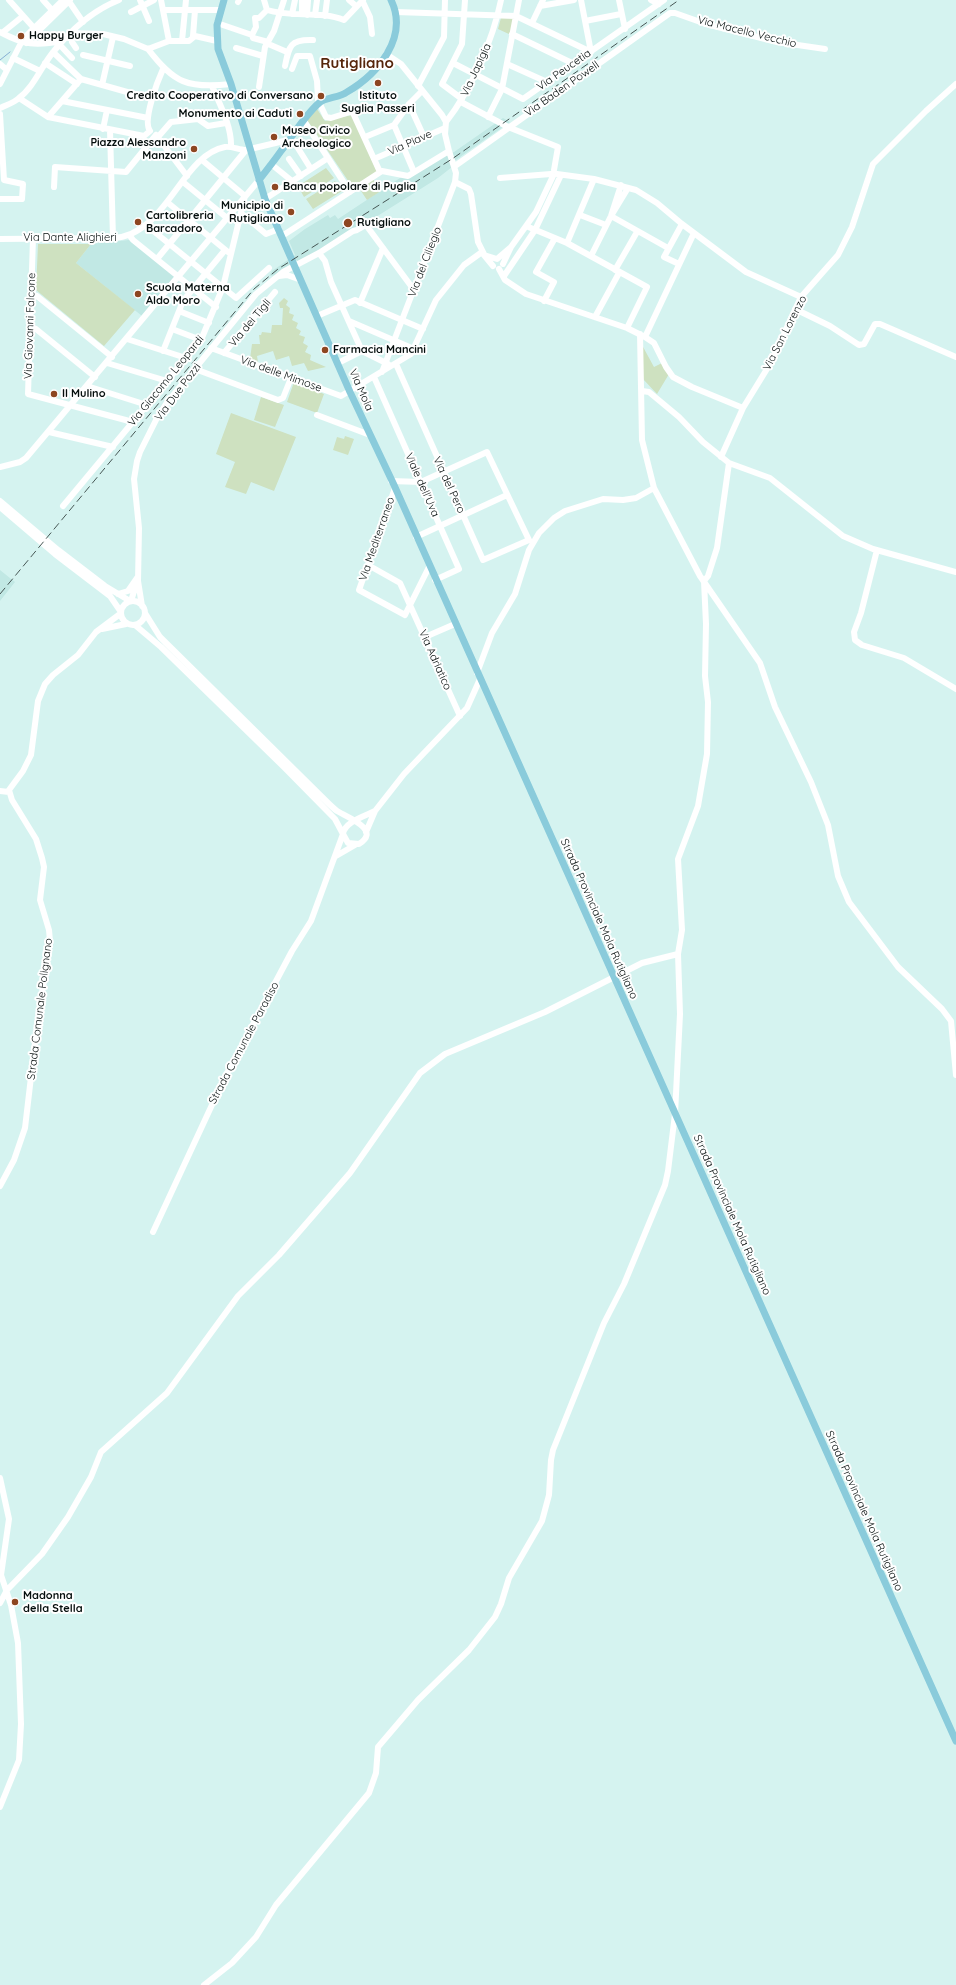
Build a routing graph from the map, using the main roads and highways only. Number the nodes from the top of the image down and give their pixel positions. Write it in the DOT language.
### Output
graph roads {
  1 [pos="224,0"];
  2 [pos="391,0"];
  3 [pos="259,180"];
  4 [pos="488,698"];
  5 [pos="956,1741"];
  1 -- 3 [label="main road, Via Mola"];
  2 -- 3 [label="main road"];
  3 -- 4 [label="main road, Via Mola"];
  4 -- 5 [label="main road, Strada Provinciale Mola Rutigliano"];
}
